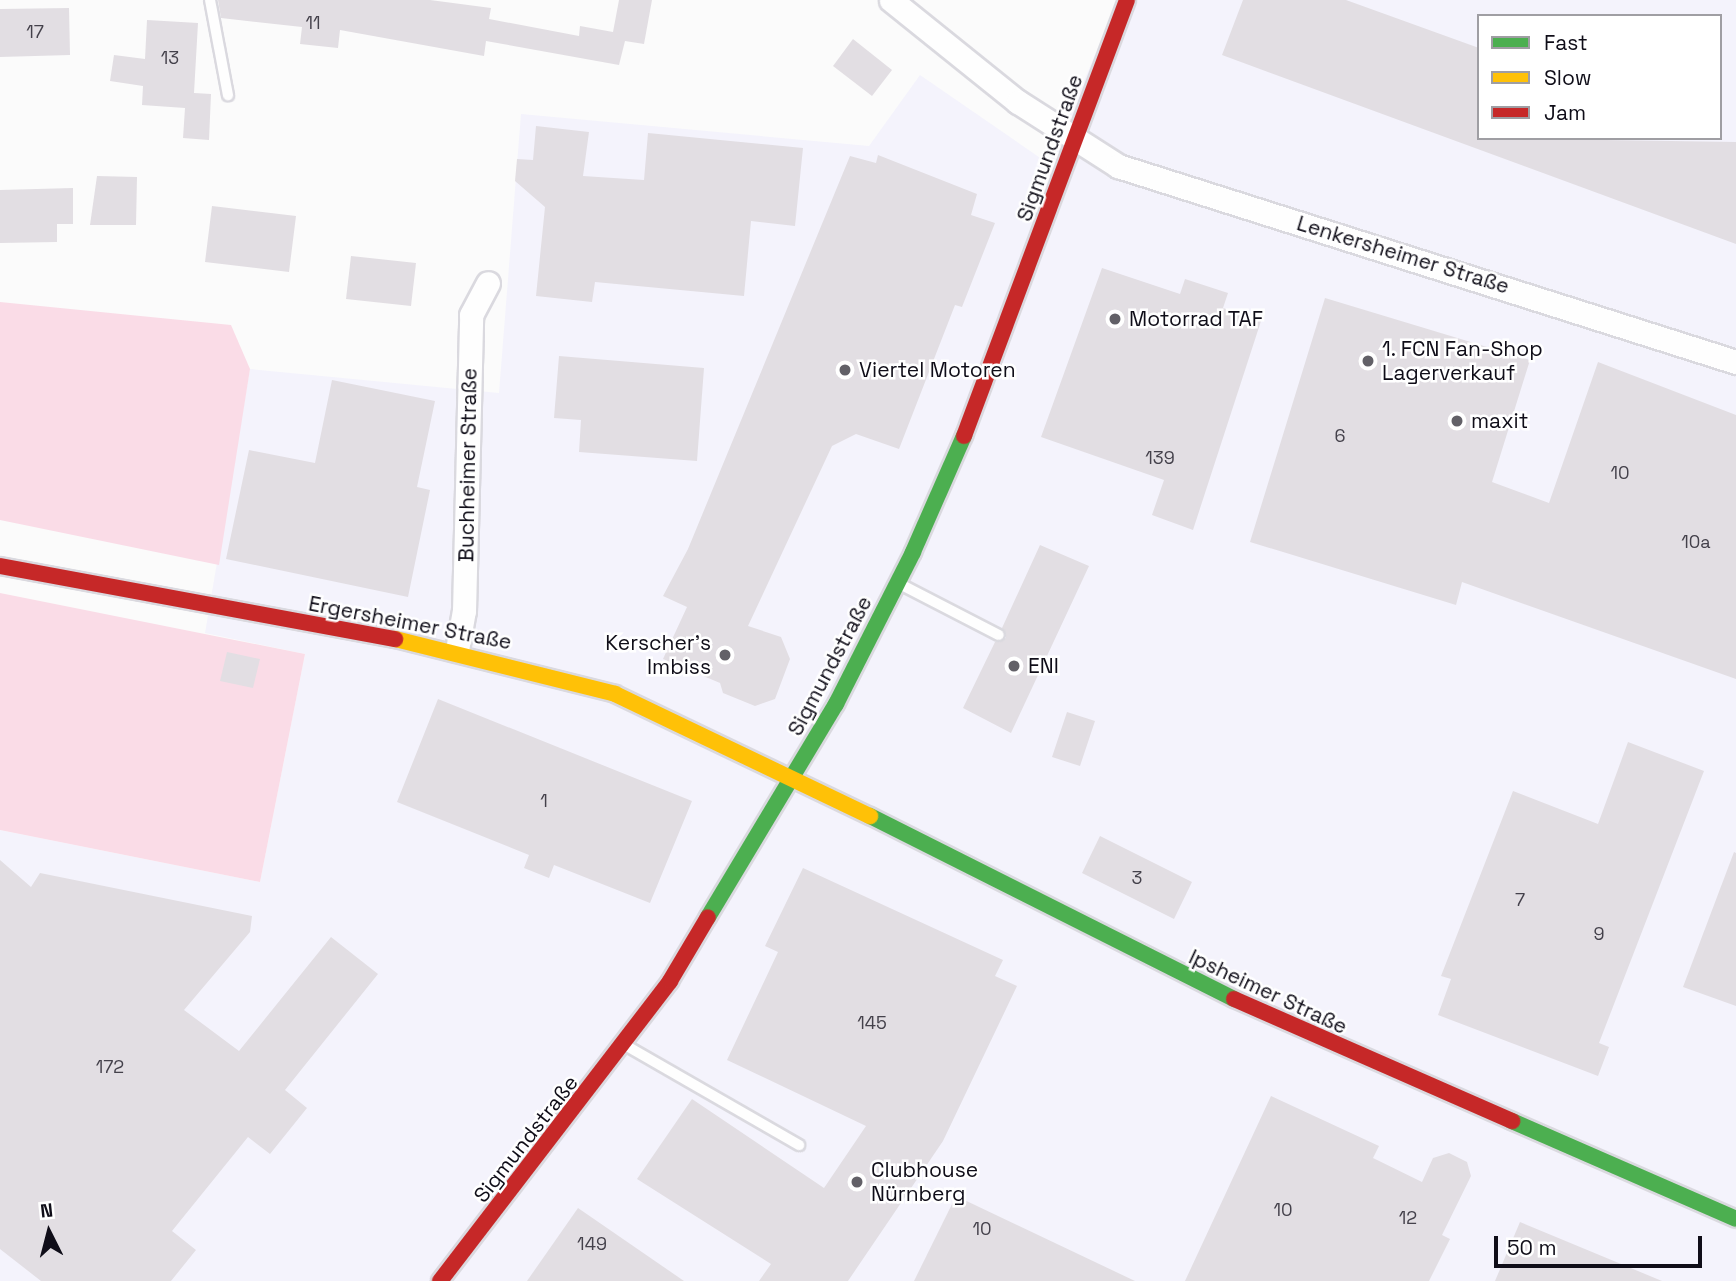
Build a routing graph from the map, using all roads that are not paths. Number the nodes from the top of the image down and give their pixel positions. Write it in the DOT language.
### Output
graph roads {
  1 [pos="210,0"];
  2 [pos="891,0"];
  3 [pos="1126,0"];
  4 [pos="228,95"];
  5 [pos="1075,141"];
  6 [pos="488,284"];
  7 [pos="1736,362"];
  8 [pos="0,566"];
  9 [pos="897,583"];
  10 [pos="999,635"];
  11 [pos="457,650"];
  12 [pos="794,779"];
  13 [pos="625,1045"];
  14 [pos="799,1145"];
  15 [pos="1736,1219"];
  16 [pos="440,1281"];
  1 -- 4 [label="lane"];
  2 -- 5 [label="street, Lenkersheimer Straße"];
  3 -- 5 [label="street, Sigmundstraße"];
  5 -- 7 [label="street, Lenkersheimer Straße"];
  5 -- 9 [label="street, Sigmundstraße"];
  6 -- 11 [label="street, Buchheimer Straße"];
  8 -- 11 [label="street, Ergersheimer Straße"];
  9 -- 10 [label="lane"];
  9 -- 12 [label="street, Sigmundstraße"];
  11 -- 12 [label="street, Ergersheimer Straße"];
  12 -- 13 [label="street, Sigmundstraße"];
  12 -- 15 [label="street, Ipsheimer Straße"];
  13 -- 14 [label="lane"];
  13 -- 16 [label="street, Sigmundstraße"];
}
